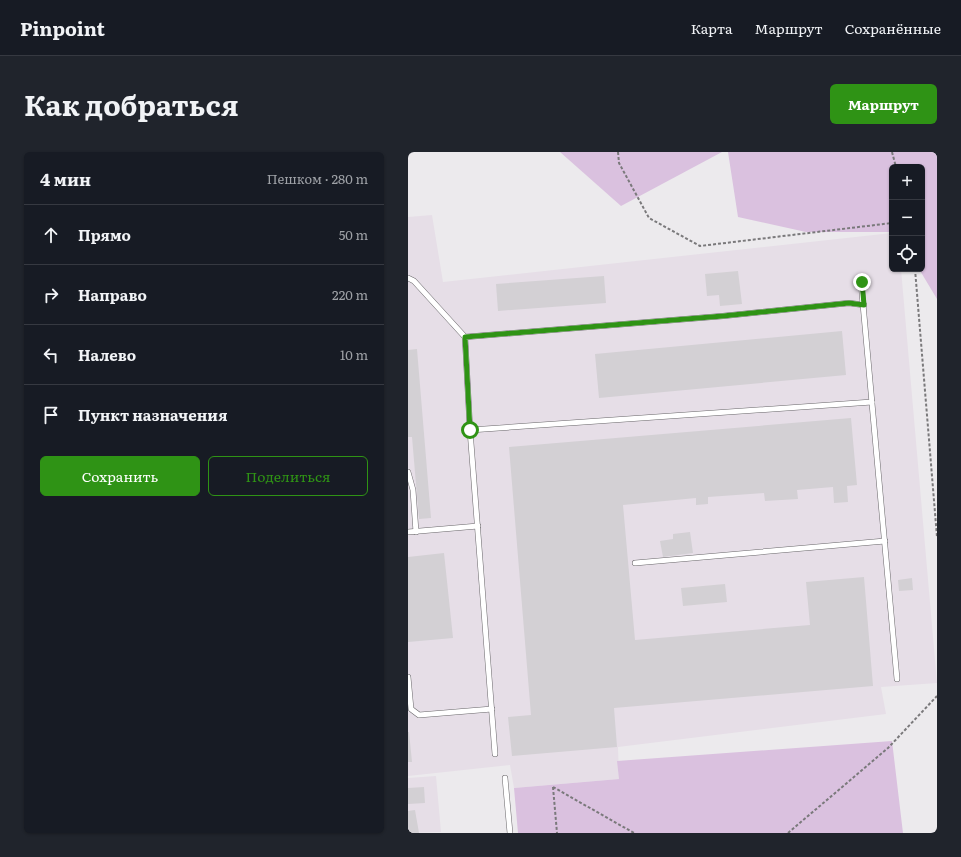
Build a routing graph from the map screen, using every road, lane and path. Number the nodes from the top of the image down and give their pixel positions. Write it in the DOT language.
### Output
graph roads {
  1 [pos="618,152"];
  2 [pos="892,152"];
  3 [pos="895,164"];
  4 [pos="889,223"];
  5 [pos="915,272"];
  6 [pos="408,278"];
  7 [pos="862,282"];
  8 [pos="864,305"];
  9 [pos="465,337"];
  10 [pos="872,402"];
  11 [pos="470,430"];
  12 [pos="408,472"];
  13 [pos="478,526"];
  14 [pos="408,532"];
  15 [pos="416,532"];
  16 [pos="937,537"];
  17 [pos="885,541"];
  18 [pos="635,563"];
  19 [pos="408,676"];
  20 [pos="897,679"];
  21 [pos="937,696"];
  22 [pos="492,710"];
  23 [pos="495,754"];
  24 [pos="505,778"];
  25 [pos="510,833"];
  26 [pos="557,833"];
  27 [pos="634,833"];
  28 [pos="788,833"];
  1 -- 4 [label="path"];
  2 -- 3 [label="path"];
  5 -- 16 [label="path"];
  6 -- 9 [label="lane"];
  7 -- 8 [label="lane"];
  8 -- 9 [label="lane"];
  8 -- 10 [label="lane"];
  9 -- 11 [label="lane"];
  10 -- 11 [label="lane"];
  10 -- 17 [label="lane"];
  11 -- 13 [label="lane"];
  12 -- 15 [label="lane"];
  13 -- 15 [label="lane"];
  13 -- 22 [label="lane"];
  14 -- 15 [label="lane"];
  17 -- 18 [label="lane"];
  17 -- 20 [label="lane"];
  19 -- 22 [label="lane"];
  21 -- 28 [label="path"];
  22 -- 23 [label="lane"];
  24 -- 25 [label="lane"];
  26 -- 27 [label="path"];
}
